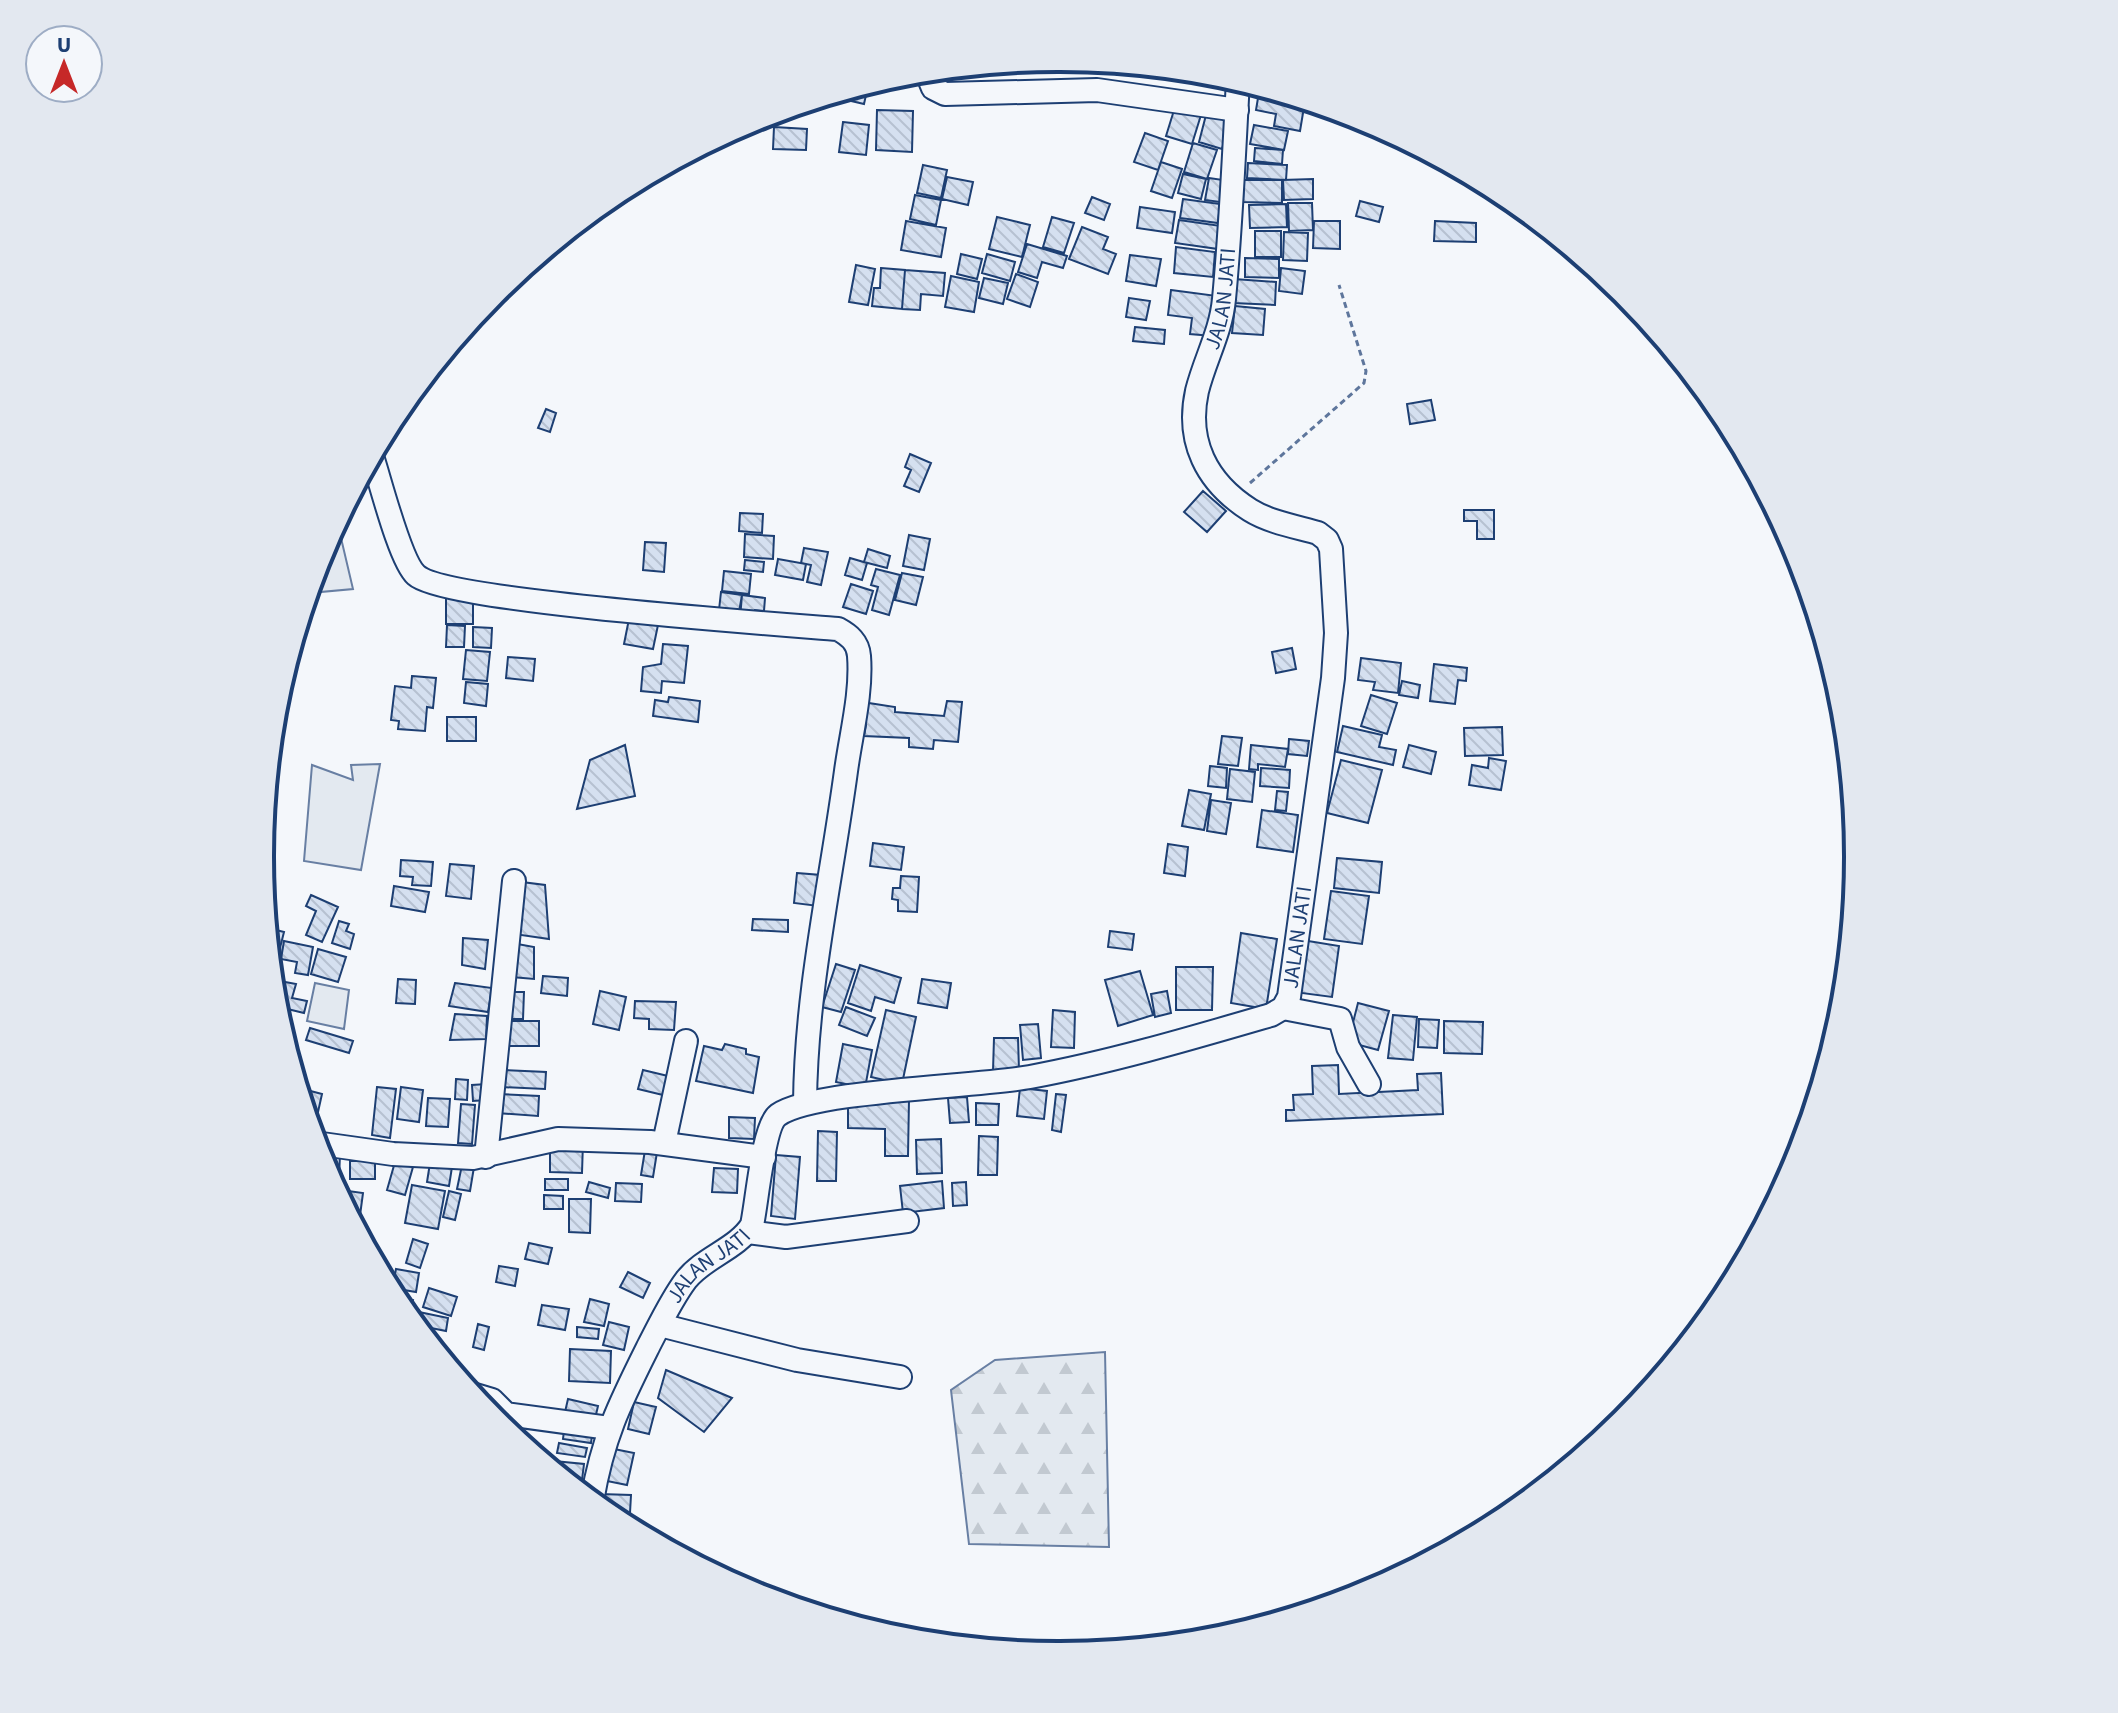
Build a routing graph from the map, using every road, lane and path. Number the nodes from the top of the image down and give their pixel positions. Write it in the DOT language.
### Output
graph roads {
  1 [pos="931,83"];
  2 [pos="1238,93"];
  3 [pos="1237,110"];
  4 [pos="1339,285"];
  5 [pos="377,470"];
  6 [pos="1235,496"];
  7 [pos="514,881"];
  8 [pos="1283,1008"];
  9 [pos="686,1041"];
  10 [pos="1369,1084"];
  11 [pos="805,1103"];
  12 [pos="664,1143"];
  13 [pos="330,1145"];
  14 [pos="486,1157"];
  15 [pos="764,1157"];
  16 [pos="907,1221"];
  17 [pos="748,1232"];
  18 [pos="660,1325"];
  19 [pos="900,1377"];
  20 [pos="507,1414"];
  21 [pos="609,1428"];
  22 [pos="595,1489"];
  1 -- 3 [label="street"];
  2 -- 3 [label="street, JALAN JATI"];
  3 -- 6 [label="street, JALAN JATI"];
  4 -- 6 [label="path"];
  5 -- 11 [label="street"];
  6 -- 8 [label="street, JALAN JATI"];
  7 -- 14 [label="street"];
  8 -- 10 [label="street"];
  8 -- 11 [label="street, JALAN JATI"];
  9 -- 12 [label="street"];
  11 -- 15 [label="street, JALAN JATI"];
  12 -- 14 [label="street"];
  12 -- 15 [label="street"];
  13 -- 14 [label="street"];
  15 -- 17 [label="street, JALAN JATI"];
  16 -- 17 [label="street"];
  17 -- 18 [label="street, JALAN JATI"];
  18 -- 19 [label="street"];
  18 -- 21 [label="street, JALAN JATI"];
  20 -- 21 [label="street"];
  21 -- 22 [label="street, JALAN JATI"];
}
